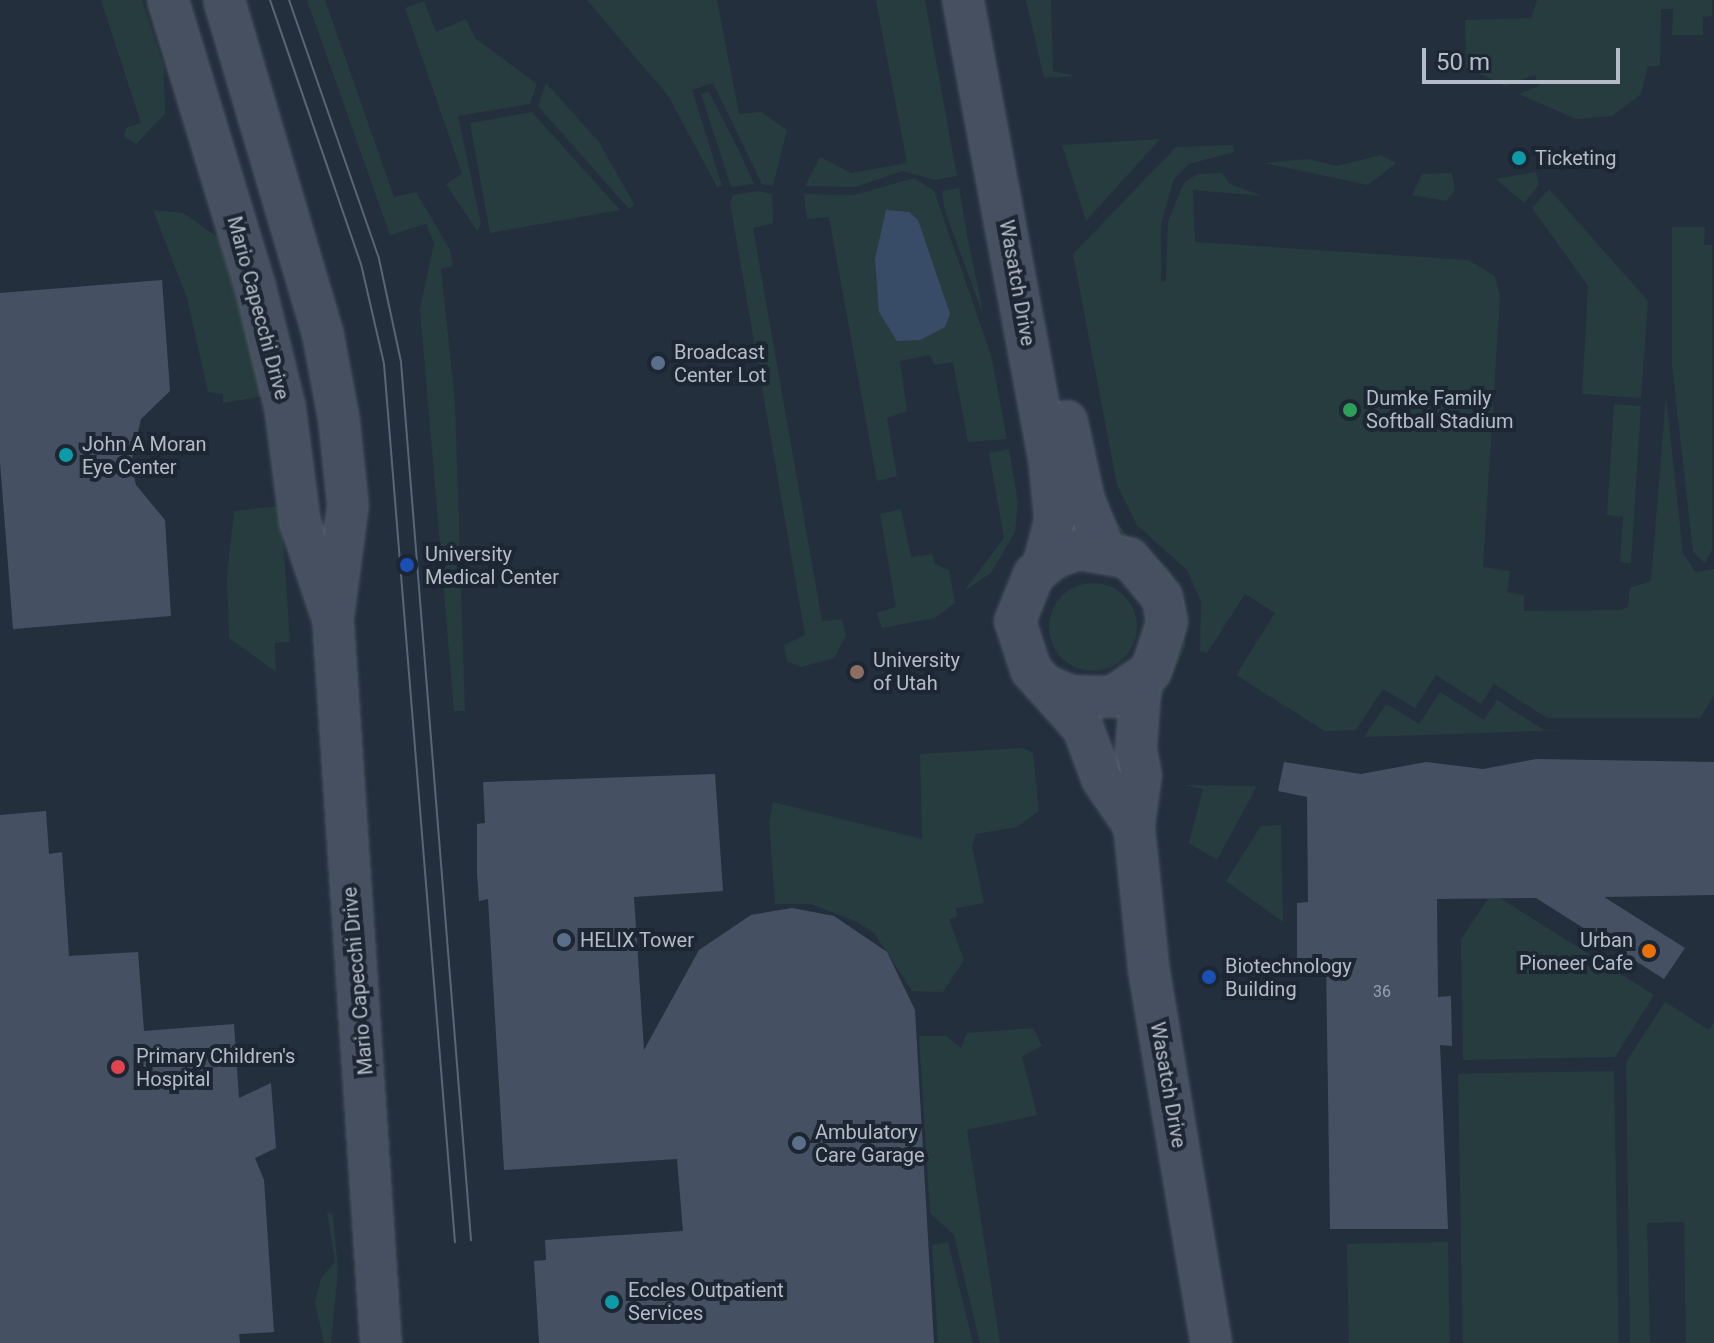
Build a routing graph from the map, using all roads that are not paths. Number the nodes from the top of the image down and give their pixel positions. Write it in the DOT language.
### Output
graph roads {
  1 [pos="168,0"];
  2 [pos="224,0"];
  3 [pos="963,0"];
  4 [pos="989,0"];
  5 [pos="1104,549"];
  6 [pos="1043,566"];
  7 [pos="333,619"];
  8 [pos="1141,681"];
  9 [pos="1050,687"];
  10 [pos="1134,826"];
  11 [pos="381,1343"];
  12 [pos="1211,1343"];
  1 -- 7 [label="street, Mario Capecchi Drive"];
  2 -- 7 [label="street, Mario Capecchi Drive"];
  3 -- 6 [label="street, Wasatch Drive"];
  4 -- 5 [label="street, Wasatch Drive"];
  5 -- 6 [label="street, Wasatch Drive"];
  5 -- 8 [label="street"];
  6 -- 9 [label="street, Wasatch Drive"];
  7 -- 11 [label="street, Mario Capecchi Drive"];
  8 -- 9 [label="street"];
  8 -- 10 [label="street, Wasatch Drive"];
  9 -- 10 [label="street, Wasatch Drive"];
  10 -- 12 [label="street, Wasatch Drive"];
}
